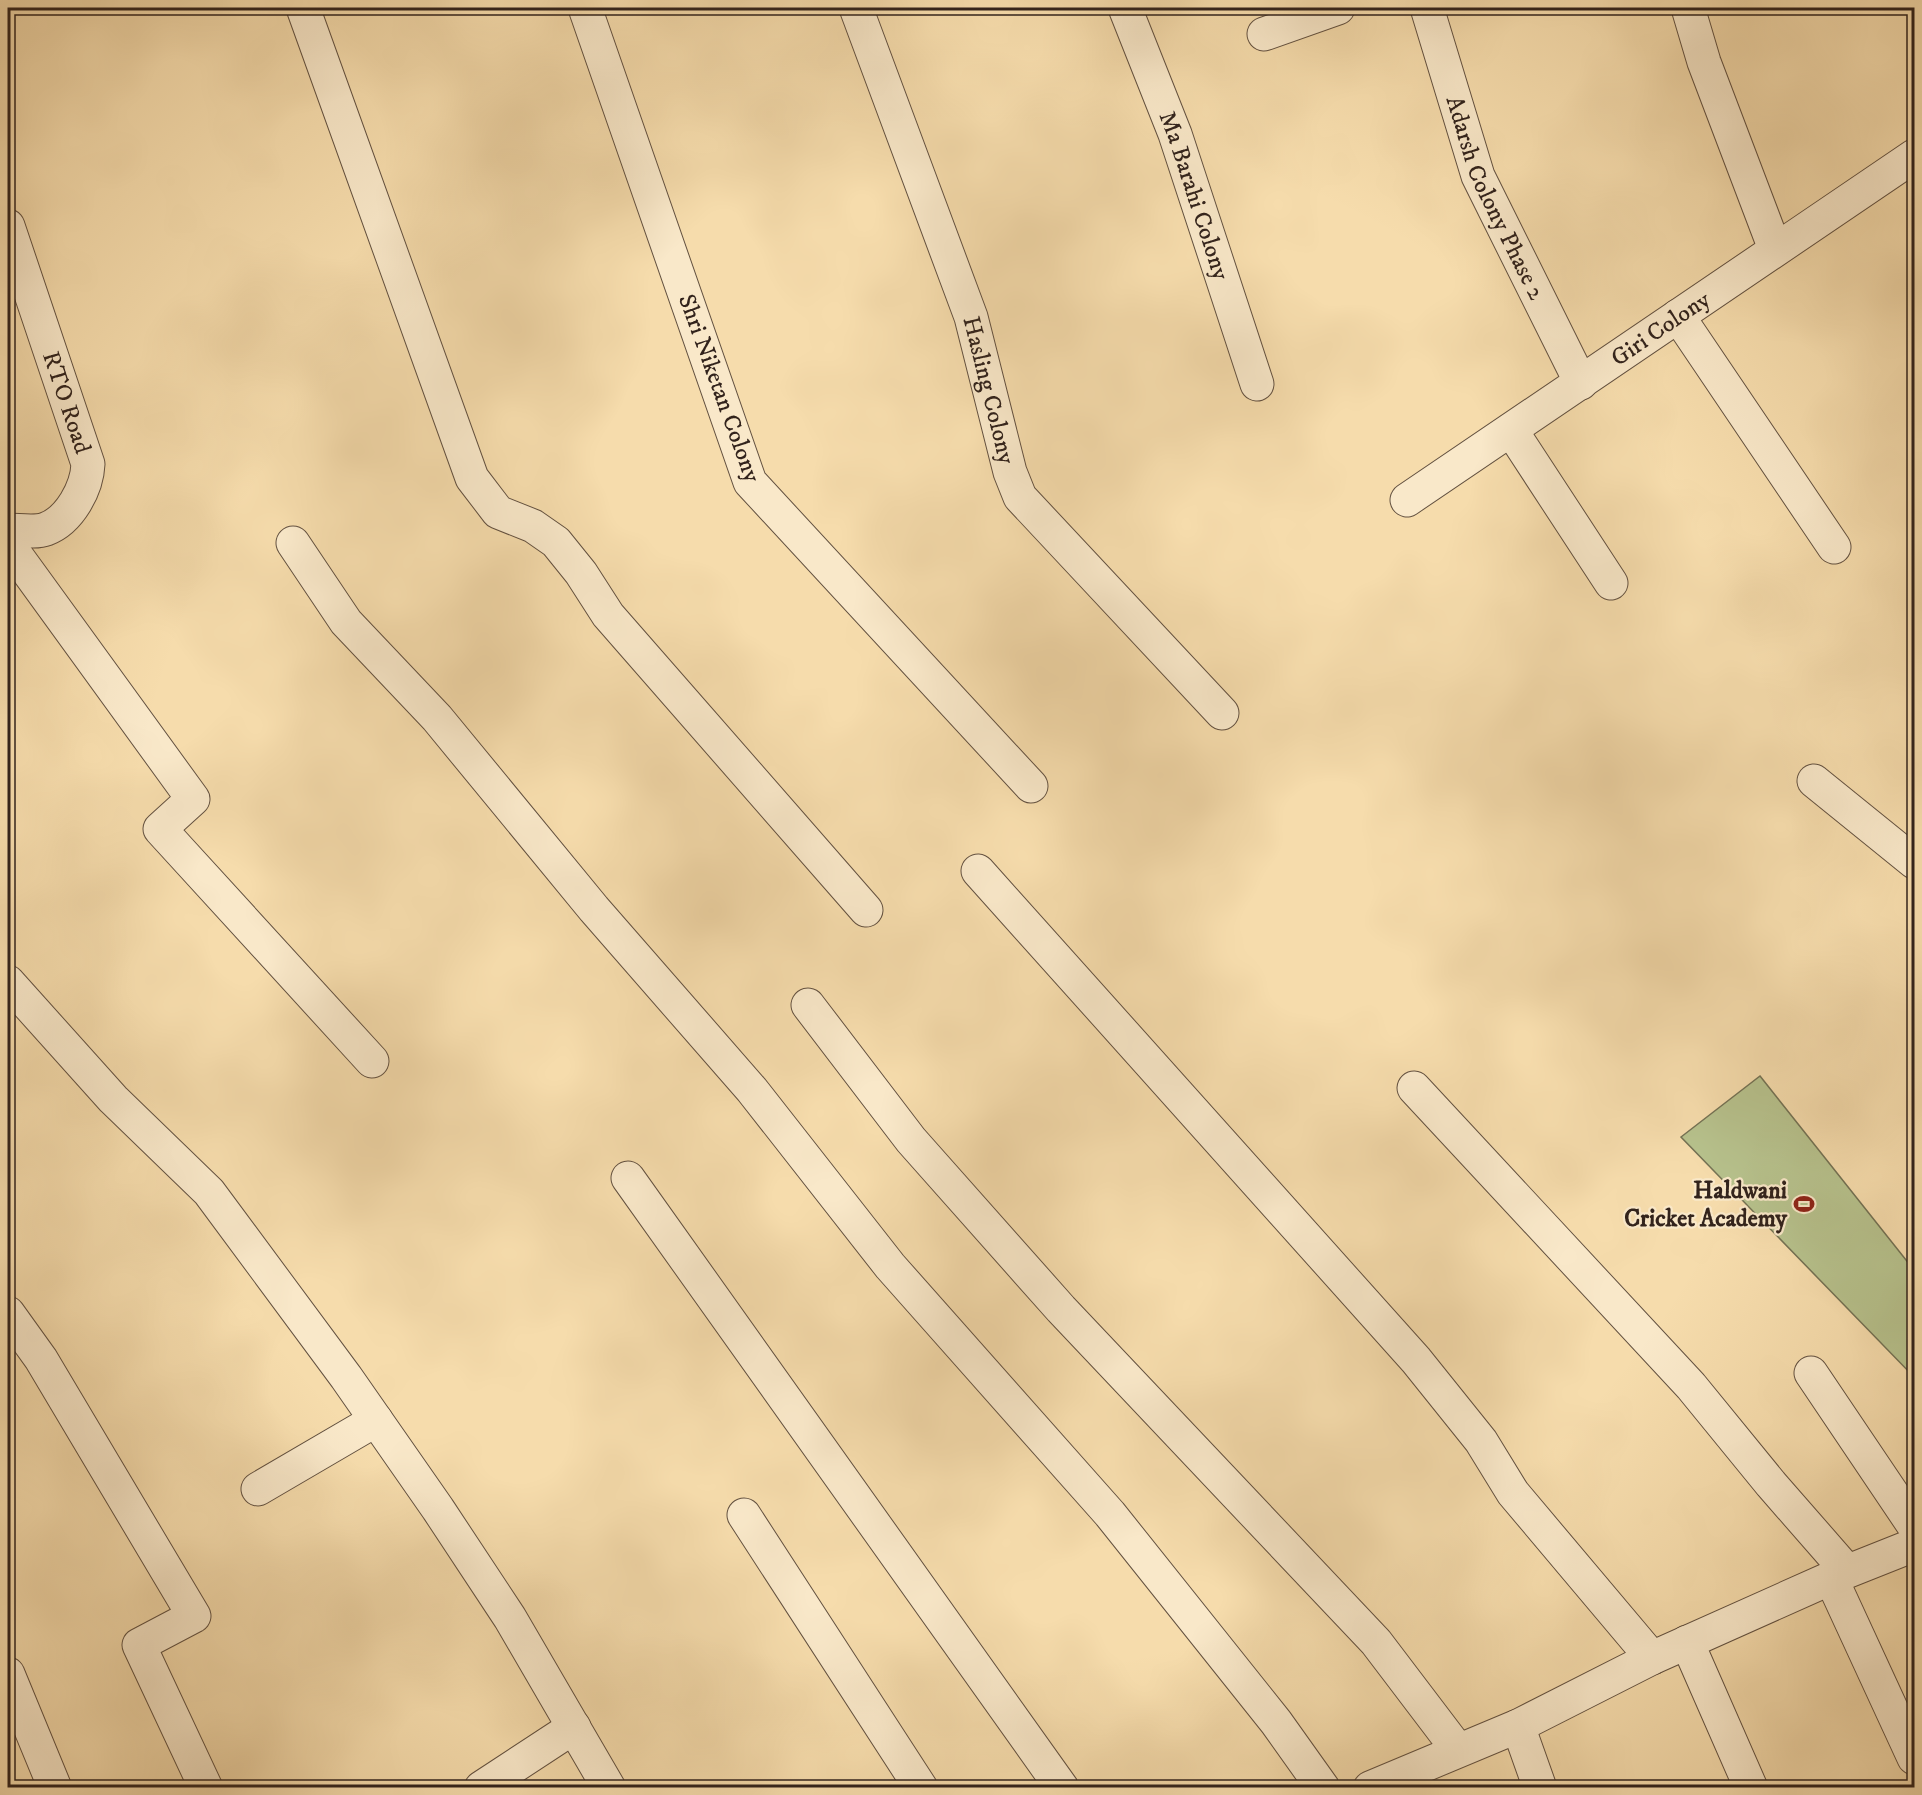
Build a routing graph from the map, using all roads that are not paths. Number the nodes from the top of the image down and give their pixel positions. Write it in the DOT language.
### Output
graph roads {
  1 [pos="303,8"];
  2 [pos="585,8"];
  3 [pos="856,8"];
  4 [pos="1125,8"];
  5 [pos="1338,8"];
  6 [pos="1427,8"];
  7 [pos="1688,8"];
  8 [pos="1264,34"];
  9 [pos="1914,156"];
  10 [pos="8,226"];
  11 [pos="1775,249"];
  12 [pos="1678,316"];
  13 [pos="1581,383"];
  14 [pos="1257,384"];
  15 [pos="1511,430"];
  16 [pos="1407,500"];
  17 [pos="8,530"];
  18 [pos="293,543"];
  19 [pos="8,544"];
  20 [pos="1834,547"];
  21 [pos="1611,583"];
  22 [pos="1222,713"];
  23 [pos="1814,781"];
  24 [pos="1031,786"];
  25 [pos="1914,862"];
  26 [pos="978,871"];
  27 [pos="866,910"];
  28 [pos="8,982"];
  29 [pos="808,1005"];
  30 [pos="372,1061"];
  31 [pos="1414,1088"];
  32 [pos="628,1178"];
  33 [pos="8,1313"];
  34 [pos="1811,1373"];
  35 [pos="376,1420"];
  36 [pos="258,1489"];
  37 [pos="744,1515"];
  38 [pos="1914,1526"];
  39 [pos="1914,1545"];
  40 [pos="1839,1574"];
  41 [pos="1687,1642"];
  42 [pos="1652,1658"];
  43 [pos="8,1674"];
  44 [pos="1518,1725"];
  45 [pos="574,1727"];
  46 [pos="1458,1750"];
  47 [pos="1914,1758"];
  48 [pos="54,1788"];
  49 [pos="206,1788"];
  50 [pos="481,1788"];
  51 [pos="609,1788"];
  52 [pos="921,1788"];
  53 [pos="1062,1788"];
  54 [pos="1323,1788"];
  55 [pos="1370,1788"];
  56 [pos="1539,1788"];
  57 [pos="1751,1788"];
  1 -- 27 [label="street"];
  2 -- 24 [label="street, Shri Niketan Colony"];
  3 -- 22 [label="street, Hasling Colony"];
  4 -- 14 [label="street, Ma Barahi Colony"];
  5 -- 8 [label="street"];
  6 -- 13 [label="street, Adarsh Colony Phase 2"];
  7 -- 11 [label="street"];
  9 -- 11 [label="street, Giri Colony"];
  10 -- 17 [label="street, RTO Road"];
  11 -- 12 [label="street, Giri Colony"];
  12 -- 13 [label="street, Giri Colony"];
  12 -- 20 [label="street"];
  13 -- 15 [label="street, Giri Colony"];
  15 -- 16 [label="street, Giri Colony"];
  15 -- 21 [label="street"];
  18 -- 54 [label="street"];
  19 -- 30 [label="street"];
  23 -- 25 [label="street"];
  26 -- 42 [label="street"];
  28 -- 35 [label="street"];
  29 -- 46 [label="street"];
  31 -- 40 [label="street"];
  32 -- 53 [label="street"];
  33 -- 49 [label="street"];
  34 -- 38 [label="street"];
  35 -- 36 [label="street"];
  35 -- 45 [label="street"];
  37 -- 52 [label="street"];
  39 -- 40 [label="street"];
  40 -- 41 [label="street"];
  40 -- 47 [label="street"];
  41 -- 42 [label="street"];
  41 -- 57 [label="street"];
  42 -- 44 [label="street"];
  43 -- 48 [label="street"];
  44 -- 46 [label="street"];
  44 -- 56 [label="street"];
  45 -- 50 [label="street"];
  45 -- 51 [label="street"];
  46 -- 55 [label="street"];
}
